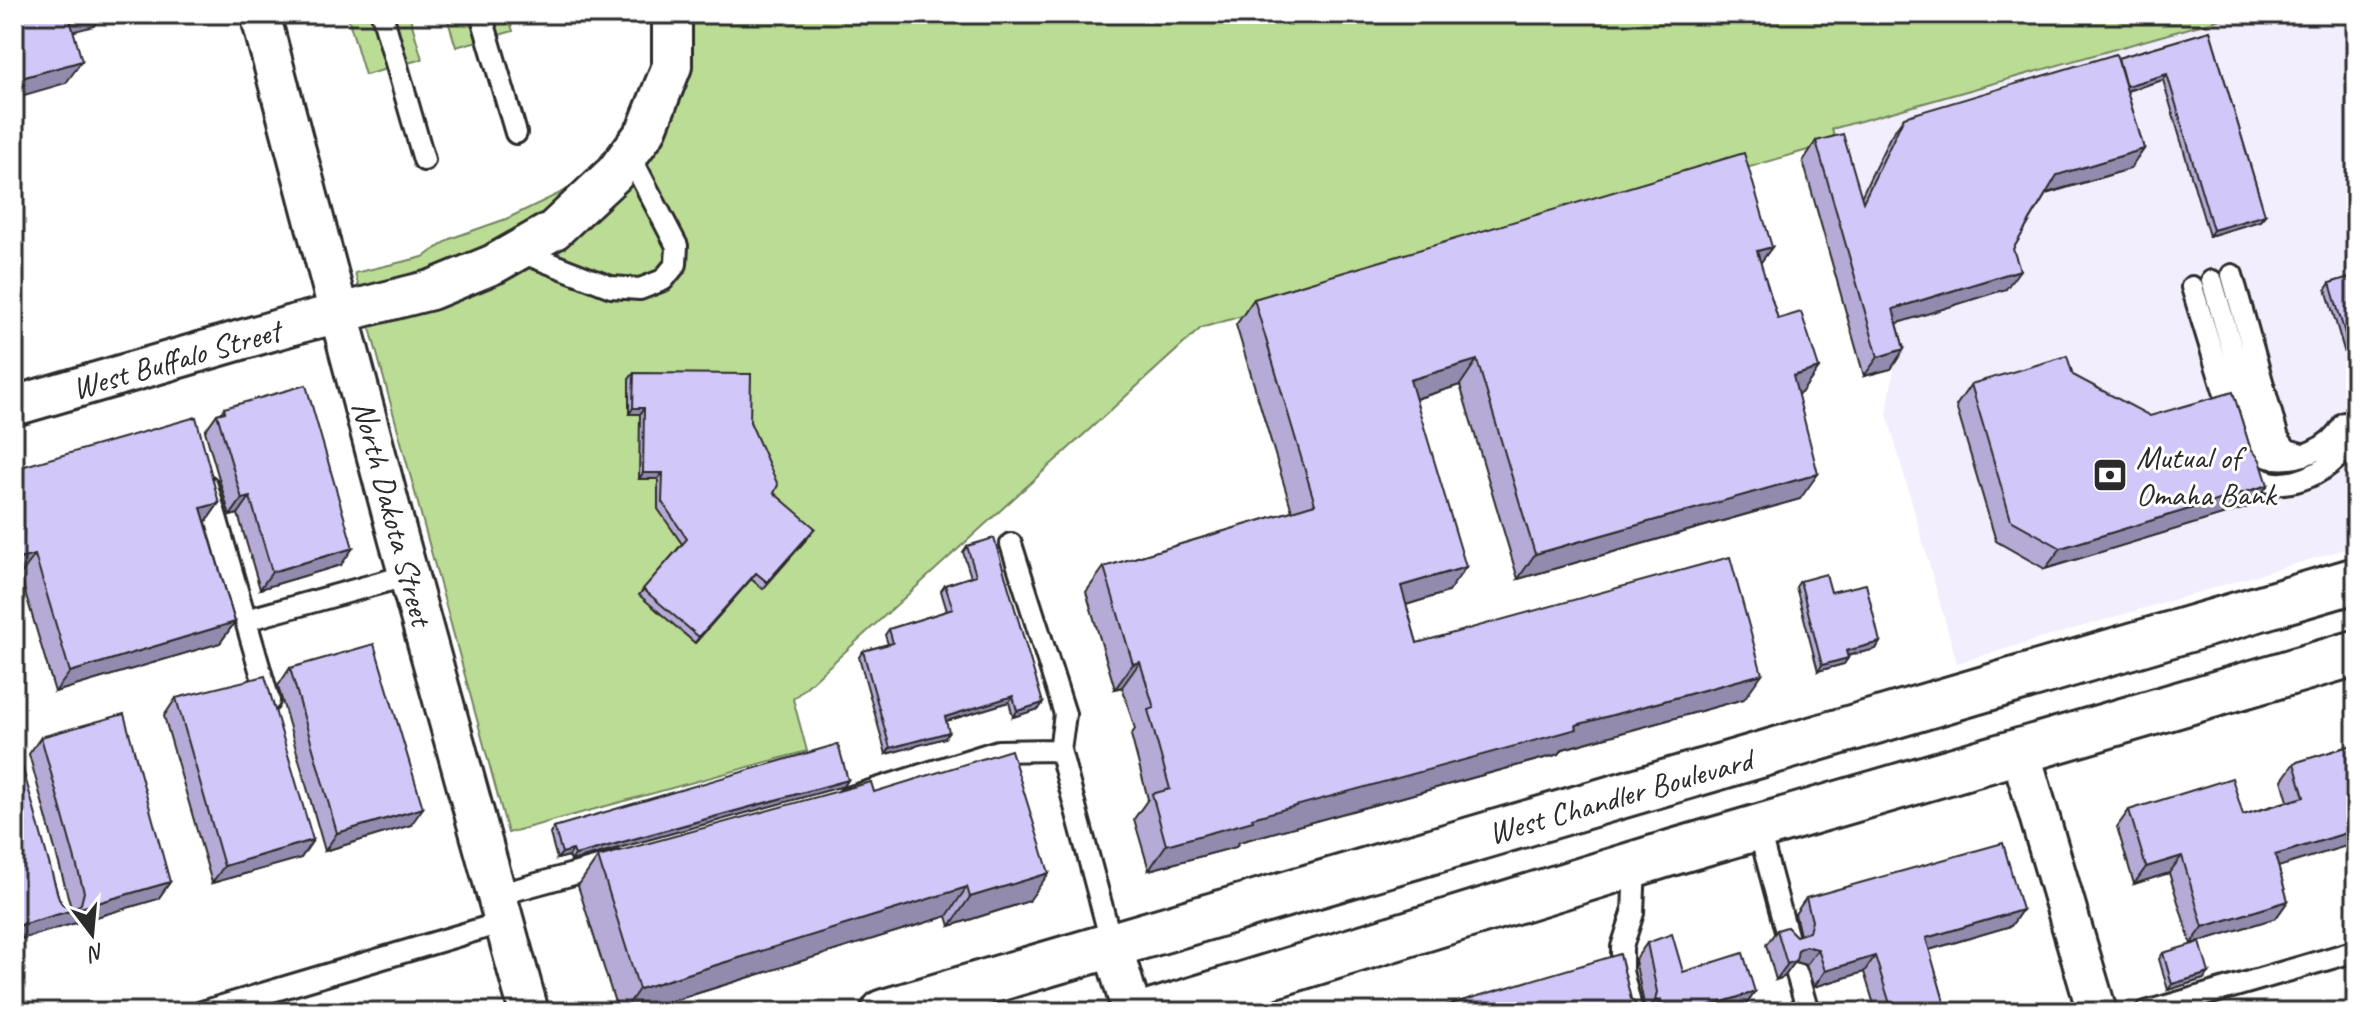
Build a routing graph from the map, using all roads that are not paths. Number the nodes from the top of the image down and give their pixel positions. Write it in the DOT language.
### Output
graph roads {
  1 [pos="260,14"];
  2 [pos="382,14"];
  3 [pos="481,14"];
  4 [pos="672,14"];
  5 [pos="516,133"];
  6 [pos="629,154"];
  7 [pos="424,160"];
  8 [pos="518,251"];
  9 [pos="339,313"];
  10 [pos="14,406"];
  11 [pos="2305,455"];
  12 [pos="201,465"];
  13 [pos="1011,544"];
  14 [pos="409,575"];
  15 [pos="2356,580"];
  16 [pos="246,620"];
  17 [pos="2356,653"];
  18 [pos="275,721"];
  19 [pos="1060,750"];
  20 [pos="2020,751"];
  21 [pos="829,803"];
  22 [pos="1758,827"];
  23 [pos="634,857"];
  24 [pos="1635,864"];
  25 [pos="500,908"];
  26 [pos="1788,939"];
  27 [pos="1112,945"];
  28 [pos="2356,951"];
  29 [pos="1797,974"];
  30 [pos="202,1012"];
  31 [pos="529,1012"];
  32 [pos="884,1012"];
  33 [pos="1132,1012"];
  34 [pos="1154,1012"];
  35 [pos="1632,1012"];
  36 [pos="1808,1012"];
  37 [pos="2097,1012"];
  38 [pos="2146,1012"];
  1 -- 9 [label="street, North Dakota Street"];
  2 -- 7 [label="lane"];
  3 -- 5 [label="lane"];
  4 -- 6 [label="street, West Buffalo Street"];
  6 -- 8 [label="street, West Buffalo Street"];
  6 -- 8 [label="lane"];
  8 -- 9 [label="street, West Buffalo Street"];
  9 -- 10 [label="street, West Buffalo Street"];
  9 -- 14 [label="street, North Dakota Street"];
  11 -- 11 [label="lane"];
  12 -- 16 [label="lane"];
  13 -- 19 [label="lane"];
  14 -- 16 [label="lane"];
  14 -- 25 [label="street, North Dakota Street"];
  15 -- 27 [label="main road, West Chandler Boulevard"];
  16 -- 18 [label="lane"];
  17 -- 20 [label="main road"];
  19 -- 21 [label="lane"];
  19 -- 27 [label="lane"];
  20 -- 22 [label="main road"];
  20 -- 37 [label="street"];
  22 -- 24 [label="main road"];
  22 -- 26 [label="lane"];
  23 -- 25 [label="lane"];
  24 -- 34 [label="main road"];
  24 -- 35 [label="lane"];
  25 -- 30 [label="lane"];
  25 -- 31 [label="street, North Dakota Street"];
  27 -- 32 [label="main road, West Chandler Boulevard"];
  27 -- 33 [label="street"];
  28 -- 38 [label="lane"];
  29 -- 36 [label="lane"];
}
